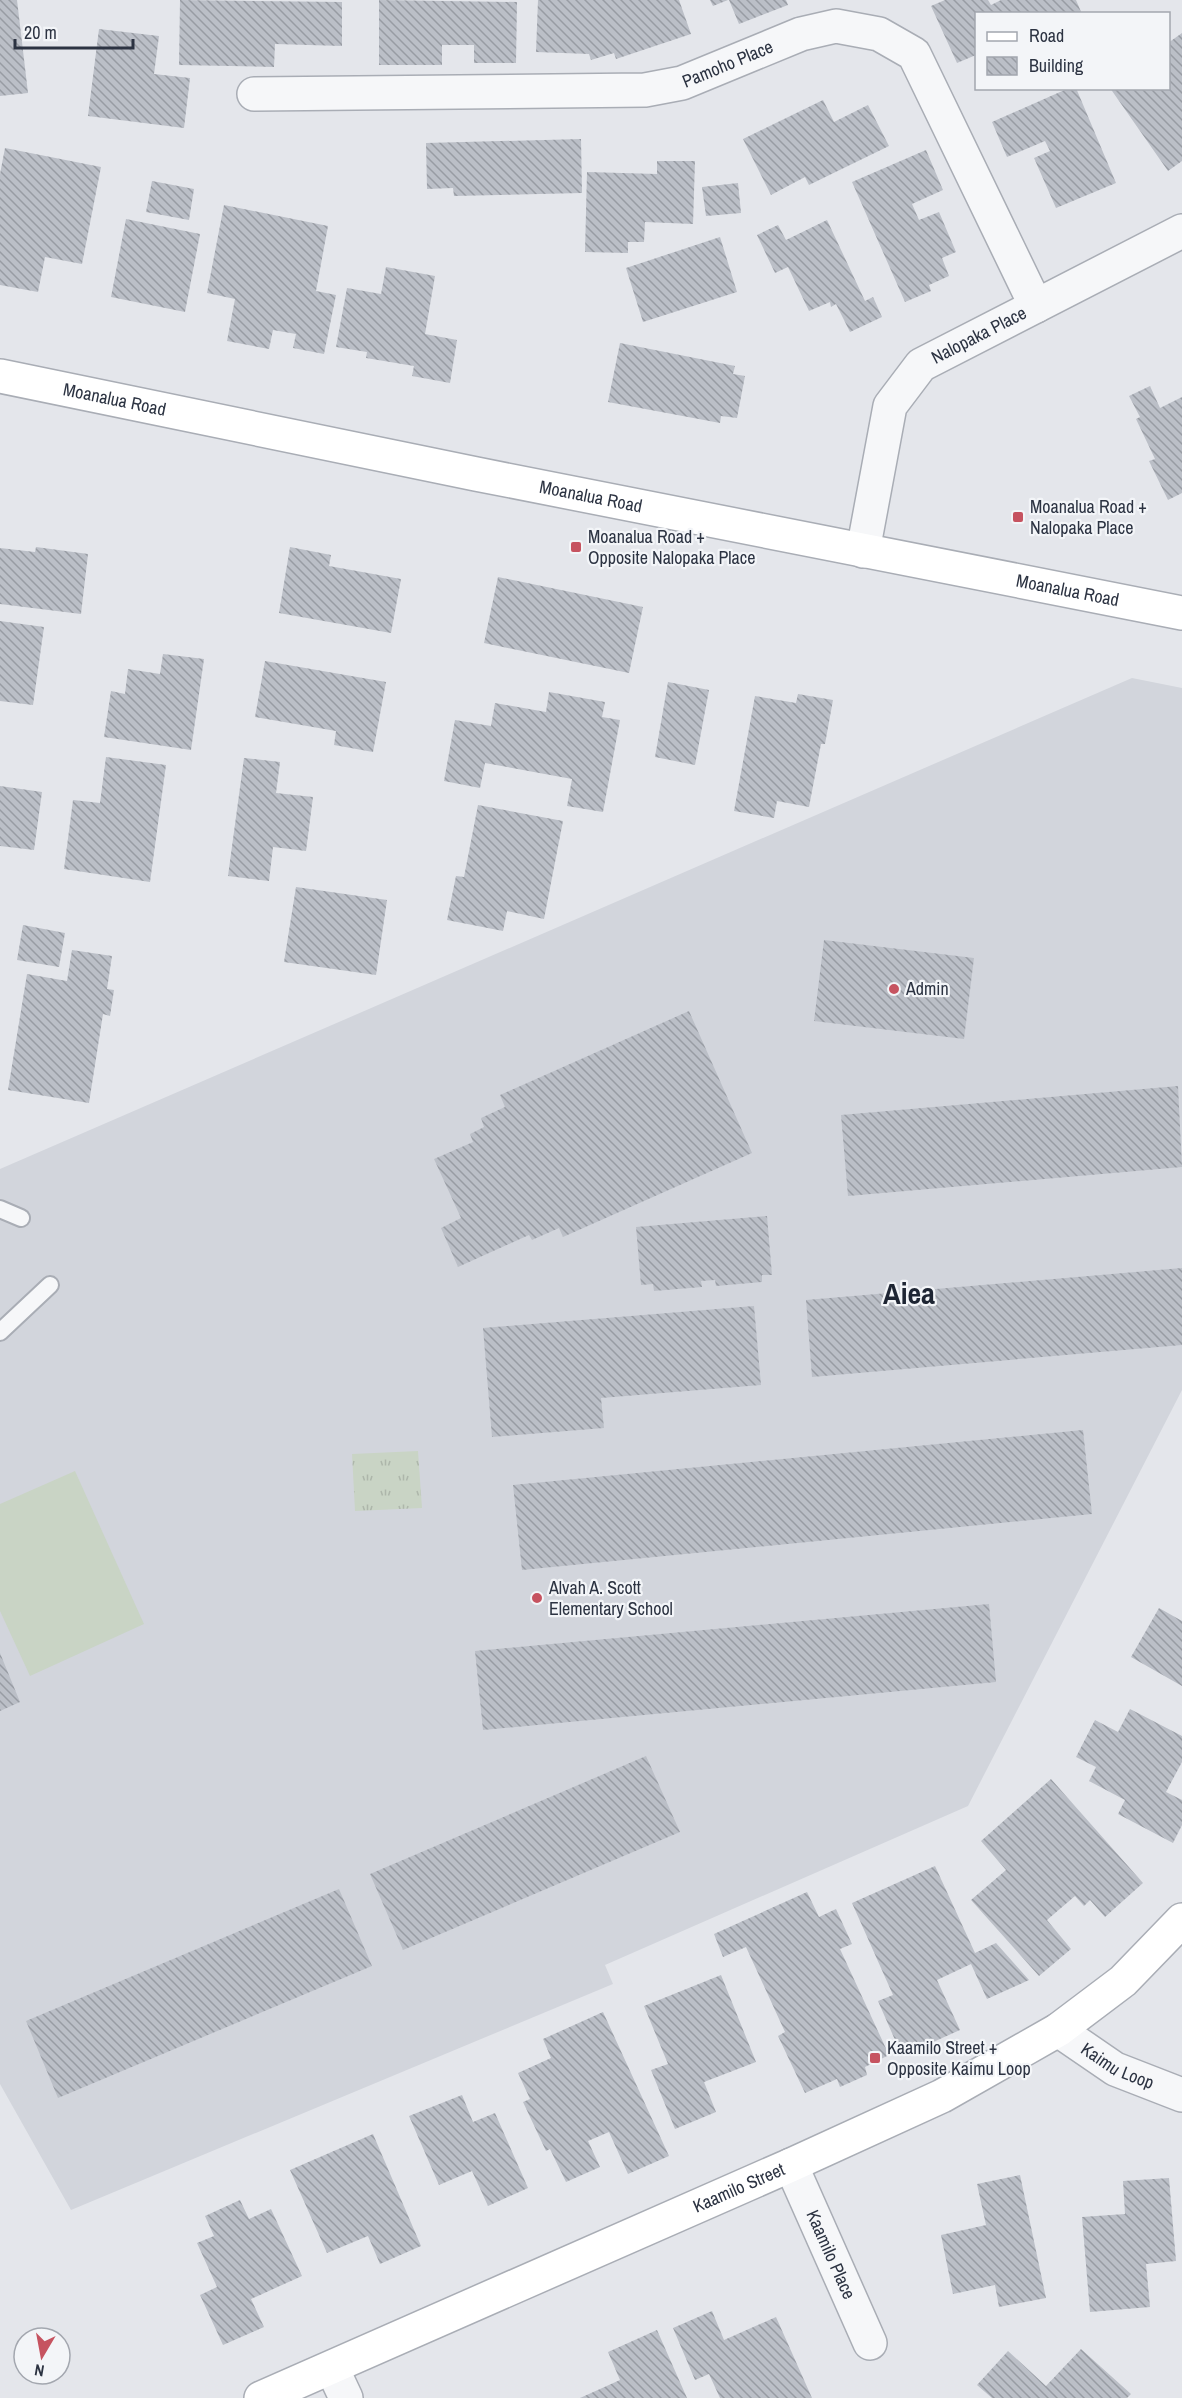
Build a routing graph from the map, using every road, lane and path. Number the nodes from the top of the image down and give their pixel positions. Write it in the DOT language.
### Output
graph roads {
  1 [pos="254,94"];
  2 [pos="1182,231"];
  3 [pos="1036,306"];
  4 [pos="0,376"];
  5 [pos="863,551"];
  6 [pos="1182,613"];
  7 [pos="0,1209"];
  8 [pos="21,1218"];
  9 [pos="50,1285"];
  10 [pos="0,1332"];
  11 [pos="1182,1920"];
  12 [pos="1058,2030"];
  13 [pos="1182,2096"];
  14 [pos="791,2165"];
  15 [pos="870,2343"];
  16 [pos="332,2368"];
  17 [pos="261,2398"];
  18 [pos="346,2398"];
  1 -- 3 [label="street, Pamoho Place"];
  2 -- 3 [label="street, Nalopaka Place"];
  3 -- 5 [label="street, Nalopaka Place"];
  4 -- 5 [label="main road, Moanalua Road"];
  5 -- 6 [label="main road, Moanalua Road"];
  7 -- 8 [label="lane"];
  9 -- 10 [label="lane"];
  11 -- 12 [label="main road, Kaamilo Street"];
  12 -- 13 [label="street, Kaimu Loop"];
  12 -- 14 [label="main road, Kaamilo Street"];
  14 -- 15 [label="street, Kaamilo Place"];
  14 -- 16 [label="main road, Kaamilo Street"];
  16 -- 17 [label="main road, Kaamilo Street"];
  16 -- 18 [label="street"];
}
